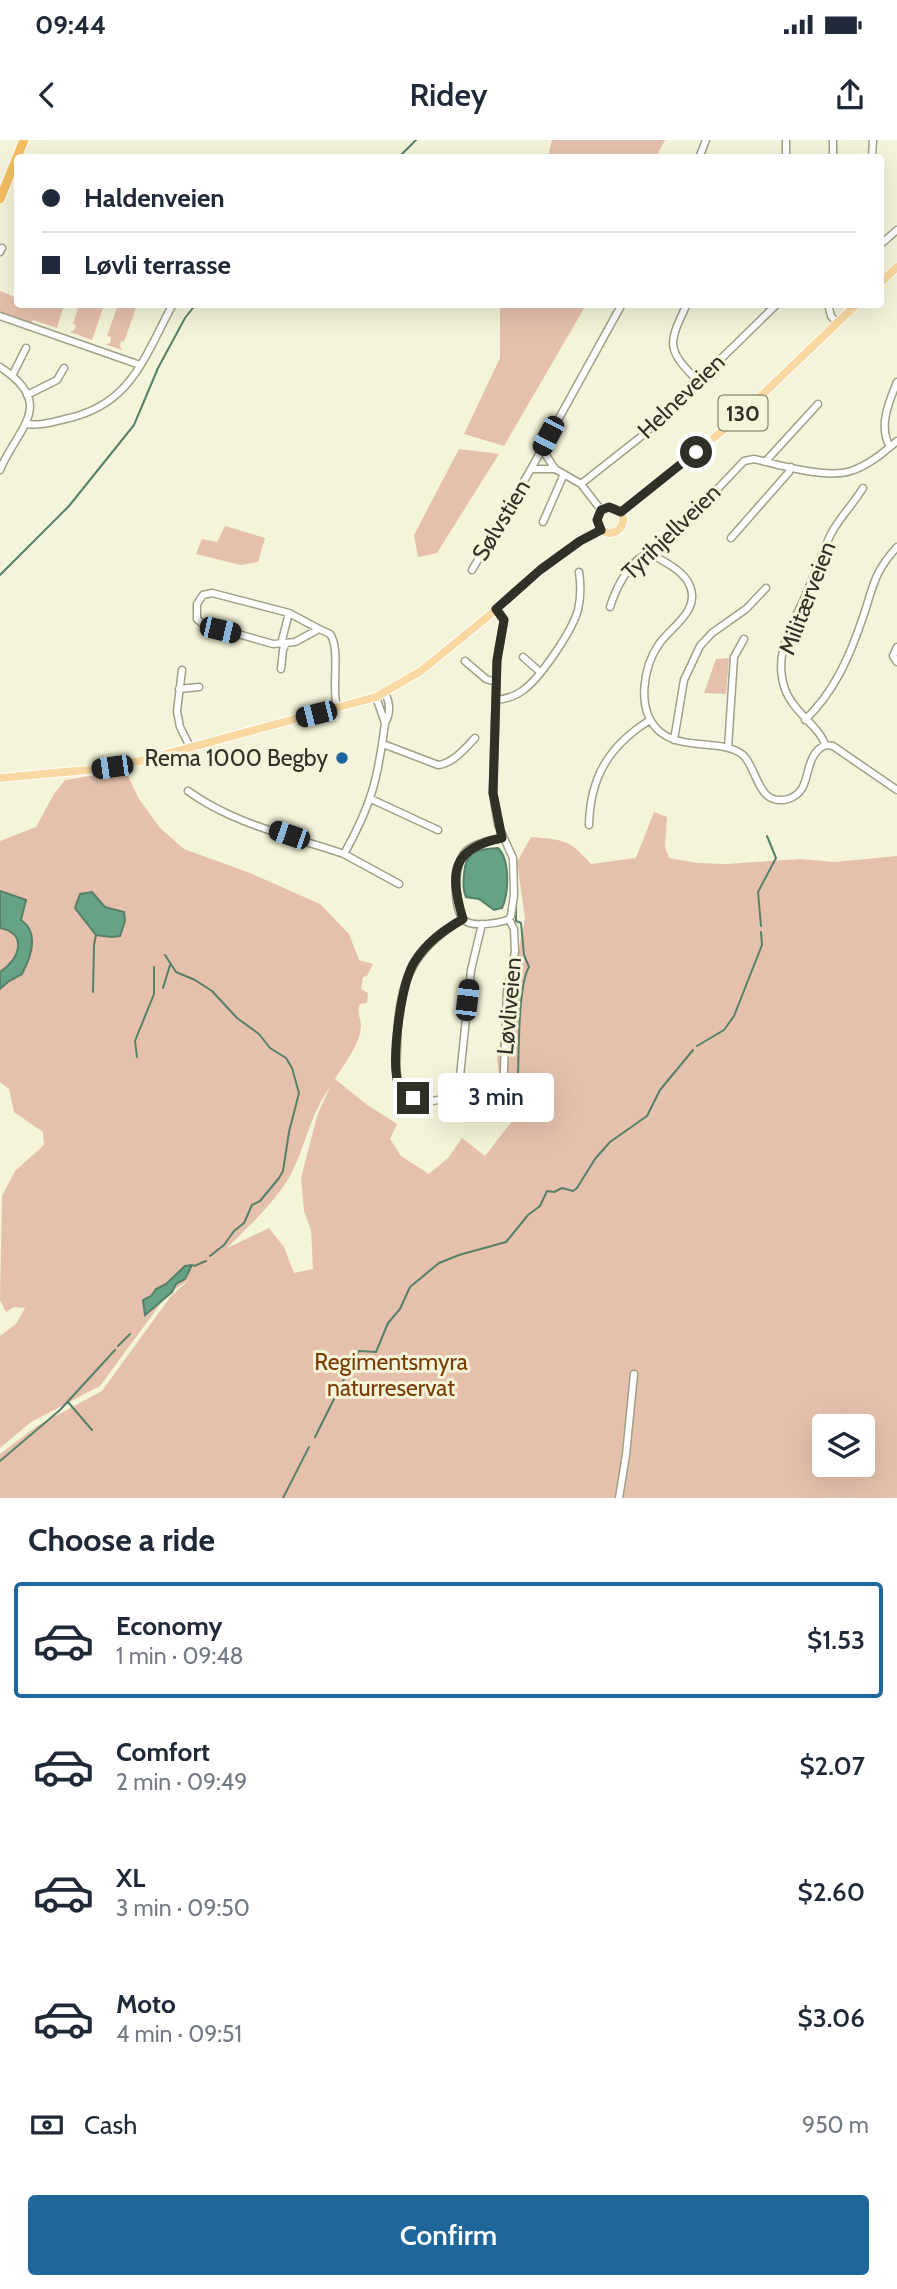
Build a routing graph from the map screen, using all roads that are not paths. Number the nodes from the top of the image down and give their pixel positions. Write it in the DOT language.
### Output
graph roads {
  1 [pos="14,157"];
  2 [pos="14,161"];
  3 [pos="0,188"];
  4 [pos="0,199"];
  5 [pos="897,230"];
  6 [pos="884,242"];
  7 [pos="171,308"];
  8 [pos="620,308"];
  9 [pos="685,308"];
  10 [pos="771,308"];
  11 [pos="829,308"];
  12 [pos="853,308"];
  13 [pos="0,316"];
  14 [pos="837,323"];
  15 [pos="26,348"];
  16 [pos="140,365"];
  17 [pos="0,367"];
  18 [pos="64,368"];
  19 [pos="12,376"];
  20 [pos="697,380"];
  21 [pos="897,382"];
  22 [pos="27,395"];
  23 [pos="818,404"];
  24 [pos="27,424"];
  25 [pos="897,441"];
  26 [pos="890,447"];
  27 [pos="542,449"];
  28 [pos="2,457"];
  29 [pos="765,462"];
  30 [pos="791,467"];
  31 [pos="531,469"];
  32 [pos="555,469"];
  33 [pos="0,470"];
  34 [pos="564,474"];
  35 [pos="582,484"];
  36 [pos="863,488"];
  37 [pos="601,510"];
  38 [pos="621,512"];
  39 [pos="543,522"];
  40 [pos="601,530"];
  41 [pos="731,538"];
  42 [pos="897,547"];
  43 [pos="653,555"];
  44 [pos="472,570"];
  45 [pos="579,572"];
  46 [pos="766,588"];
  47 [pos="610,607"];
  48 [pos="496,609"];
  49 [pos="289,613"];
  50 [pos="319,629"];
  51 [pos="744,639"];
  52 [pos="283,644"];
  53 [pos="897,647"];
  54 [pos="523,657"];
  55 [pos="465,661"];
  56 [pos="897,662"];
  57 [pos="281,669"];
  58 [pos="182,670"];
  59 [pos="540,671"];
  60 [pos="496,682"];
  61 [pos="199,687"];
  62 [pos="180,688"];
  63 [pos="380,695"];
  64 [pos="496,700"];
  65 [pos="337,708"];
  66 [pos="650,720"];
  67 [pos="805,720"];
  68 [pos="475,738"];
  69 [pos="674,740"];
  70 [pos="383,744"];
  71 [pos="825,744"];
  72 [pos="190,747"];
  73 [pos="728,748"];
  74 [pos="0,778"];
  75 [pos="897,779"];
  76 [pos="894,789"];
  77 [pos="371,799"];
  78 [pos="187,801"];
  79 [pos="589,825"];
  80 [pos="438,830"];
  81 [pos="502,838"];
  82 [pos="344,853"];
  83 [pos="399,884"];
  84 [pos="463,919"];
  85 [pos="509,919"];
  86 [pos="482,924"];
  87 [pos="503,1095"];
  88 [pos="634,1374"];
  89 [pos="619,1498"];
  1 -- 3 [label="highway"];
  2 -- 4 [label="highway"];
  5 -- 6 [label="street"];
  7 -- 16 [label="street"];
  8 -- 27 [label="street, Sølvstien"];
  9 -- 20 [label="street"];
  10 -- 20 [label="street, Helneveien"];
  11 -- 14 [label="street"];
  12 -- 14 [label="main road, 130"];
  13 -- 16 [label="street"];
  14 -- 38 [label="main road, 130"];
  15 -- 19 [label="street"];
  16 -- 24 [label="street"];
  17 -- 19 [label="street"];
  18 -- 22 [label="street"];
  19 -- 22 [label="street"];
  20 -- 35 [label="street, Helneveien"];
  21 -- 26 [label="street"];
  22 -- 24 [label="street"];
  23 -- 29 [label="street"];
  24 -- 28 [label="street"];
  25 -- 26 [label="street, Tyrihjellveien"];
  26 -- 30 [label="street, Tyrihjellveien"];
  27 -- 31 [label="street, Sølvstien"];
  27 -- 32 [label="street, Sølvstien"];
  28 -- 33 [label="street"];
  29 -- 30 [label="street, Tyrihjellveien"];
  29 -- 43 [label="street, Tyrihjellveien"];
  30 -- 41 [label="street"];
  31 -- 32 [label="street, Sølvstien"];
  31 -- 44 [label="street, Sølvstien"];
  32 -- 34 [label="street, Sølvstien"];
  34 -- 35 [label="street, Sølvstien"];
  34 -- 39 [label="street, Sølvstien"];
  35 -- 37 [label="street, Sølvstien"];
  36 -- 67 [label="street, Militærveien"];
  37 -- 38 [label="main road"];
  37 -- 40 [label="main road"];
  38 -- 40 [label="main road"];
  40 -- 48 [label="main road"];
  42 -- 67 [label="street"];
  43 -- 47 [label="street, Tyrihjellveien"];
  43 -- 66 [label="street"];
  45 -- 59 [label="street"];
  46 -- 69 [label="street"];
  48 -- 60 [label="street"];
  48 -- 63 [label="main road"];
  49 -- 50 [label="street"];
  49 -- 52 [label="street"];
  49 -- 52 [label="street"];
  50 -- 52 [label="street"];
  50 -- 65 [label="street"];
  51 -- 73 [label="street"];
  52 -- 57 [label="street"];
  53 -- 56 [label="street"];
  54 -- 59 [label="street"];
  55 -- 60 [label="street"];
  58 -- 62 [label="street"];
  59 -- 64 [label="street"];
  60 -- 64 [label="street"];
  61 -- 62 [label="street"];
  62 -- 72 [label="street"];
  63 -- 65 [label="main road"];
  63 -- 70 [label="street"];
  64 -- 81 [label="street"];
  65 -- 72 [label="main road"];
  66 -- 69 [label="street"];
  66 -- 79 [label="street"];
  67 -- 71 [label="street, Militærveien"];
  68 -- 70 [label="street"];
  69 -- 73 [label="street"];
  70 -- 77 [label="street"];
  71 -- 73 [label="street"];
  71 -- 76 [label="street"];
  72 -- 74 [label="main road"];
  75 -- 76 [label="street"];
  77 -- 80 [label="street"];
  77 -- 82 [label="street"];
  78 -- 82 [label="street"];
  81 -- 84 [label="street"];
  81 -- 85 [label="street"];
  82 -- 83 [label="street"];
  84 -- 86 [label="street"];
  84 -- 86 [label="street"];
  85 -- 86 [label="street"];
  85 -- 87 [label="street, Løvliveien"];
  88 -- 89 [label="street"];
}
